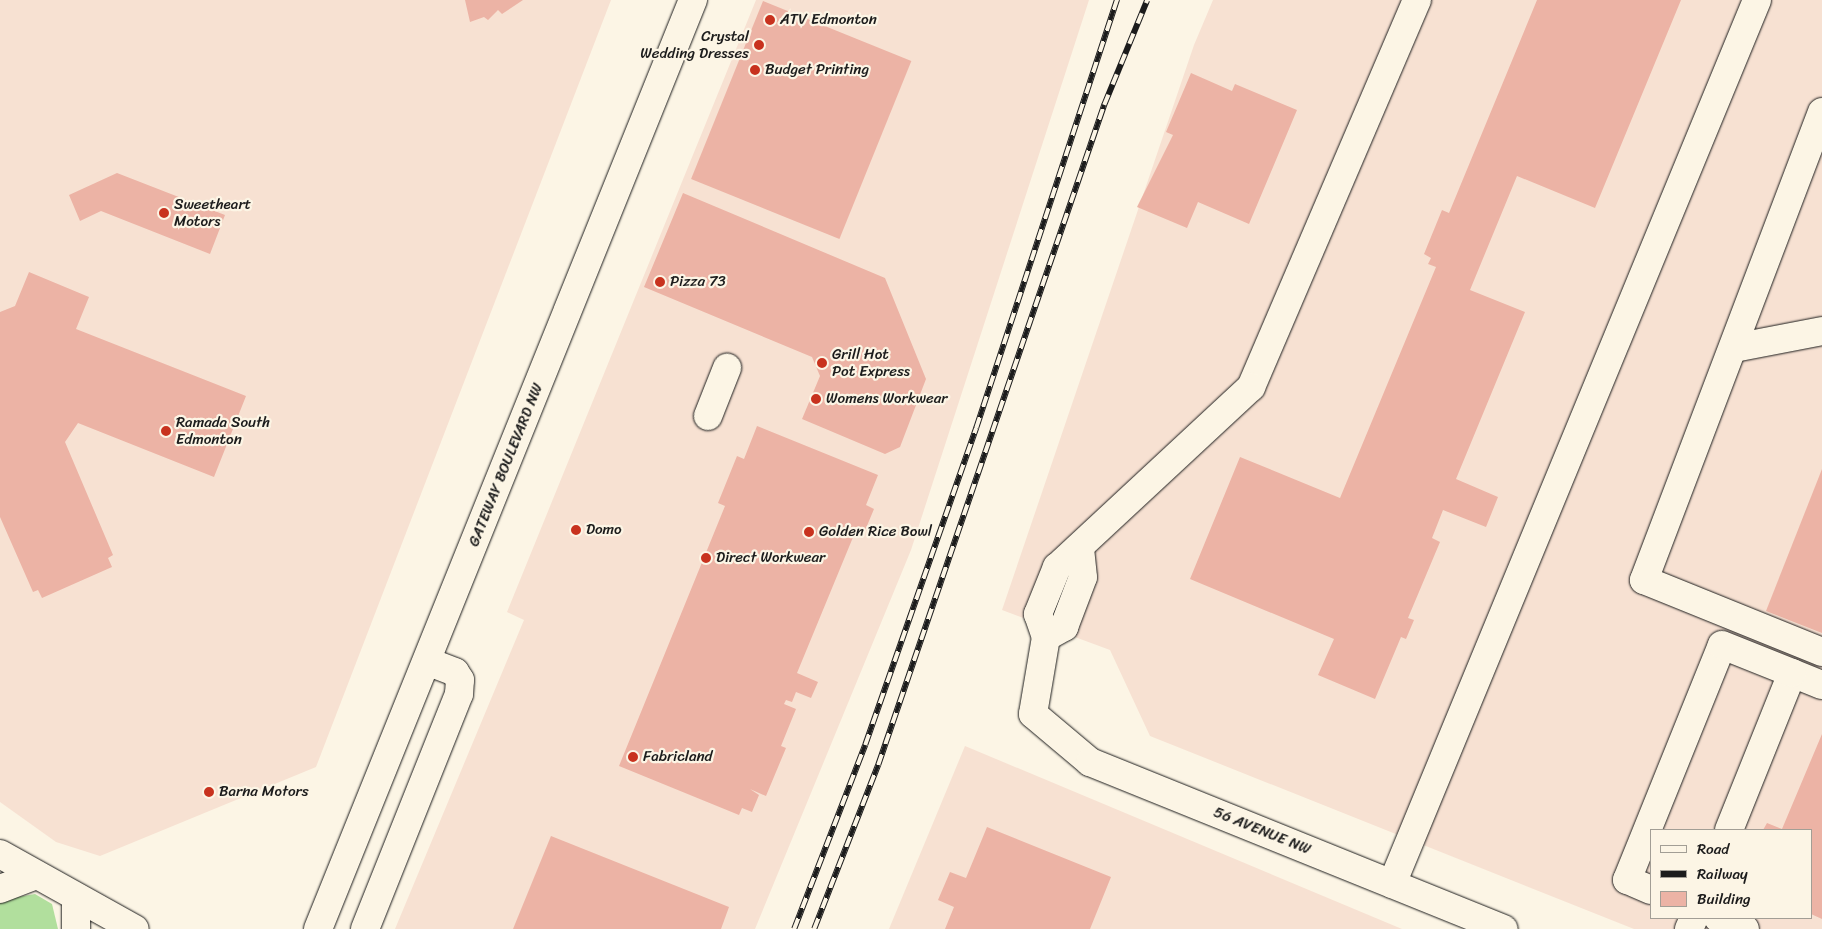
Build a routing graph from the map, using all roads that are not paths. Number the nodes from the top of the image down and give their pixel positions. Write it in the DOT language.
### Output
graph roads {
  1 [pos="693,0"];
  2 [pos="1417,0"];
  3 [pos="1757,0"];
  4 [pos="1822,112"];
  5 [pos="1822,331"];
  6 [pos="1734,348"];
  7 [pos="727,368"];
  8 [pos="708,416"];
  9 [pos="1822,652"];
  10 [pos="427,660"];
  11 [pos="1792,673"];
  12 [pos="1822,685"];
  13 [pos="1729,829"];
  14 [pos="13,859"];
  15 [pos="1392,884"];
  16 [pos="0,889"];
  17 [pos="1650,890"];
  18 [pos="76,897"];
  19 [pos="1720,919"];
  20 [pos="76,929"];
  21 [pos="135,929"];
  22 [pos="318,929"];
  23 [pos="366,929"];
  24 [pos="1504,929"];
  25 [pos="1745,929"];
  1 -- 10 [label="main road, GATEWAY BOULEVARD NW"];
  2 -- 15 [label="main road, 56 AVENUE NW"];
  3 -- 15 [label="main road"];
  4 -- 6 [label="main road"];
  5 -- 6 [label="main road"];
  6 -- 9 [label="main road"];
  7 -- 8 [label="main road"];
  10 -- 22 [label="main road, GATEWAY BOULEVARD NW"];
  10 -- 23 [label="main road"];
  11 -- 12 [label="main road"];
  11 -- 13 [label="main road"];
  11 -- 17 [label="main road"];
  14 -- 16 [label="main road"];
  14 -- 18 [label="main road"];
  15 -- 24 [label="main road, 56 AVENUE NW"];
  18 -- 20 [label="main road"];
  18 -- 21 [label="main road"];
  19 -- 25 [label="main road"];
}
